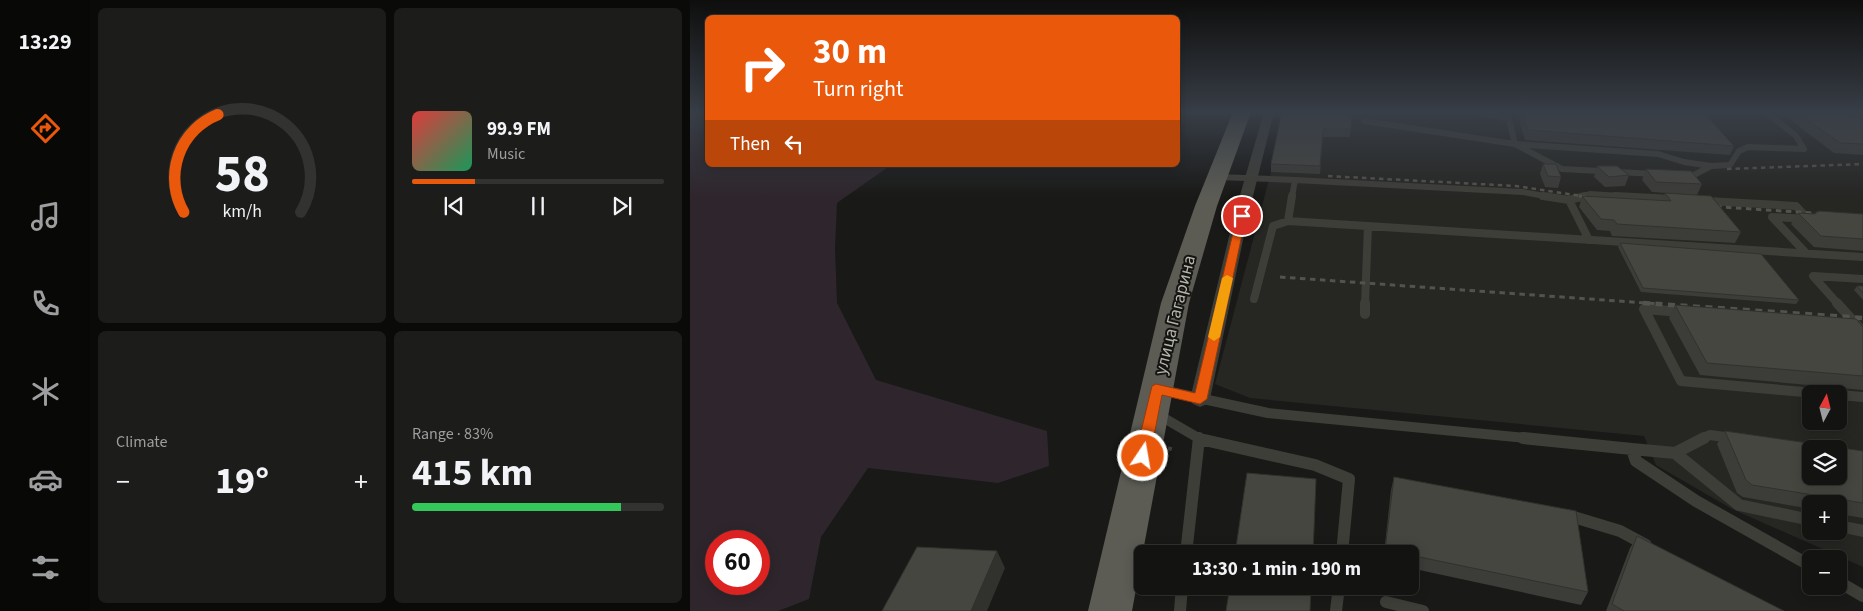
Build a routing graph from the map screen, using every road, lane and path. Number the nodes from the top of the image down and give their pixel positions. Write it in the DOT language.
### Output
graph roads {
  1 [pos="1232,141"];
  2 [pos="1261,141"];
  3 [pos="1492,141"];
  4 [pos="1514,141"];
  5 [pos="1799,141"];
  6 [pos="1515,144"];
  7 [pos="1711,166"];
  8 [pos="1665,174"];
  9 [pos="1675,174"];
  10 [pos="1218,178"];
  11 [pos="1251,179"];
  12 [pos="1295,180"];
  13 [pos="1678,199"];
  14 [pos="1569,200"];
  15 [pos="1698,201"];
  16 [pos="1288,221"];
  17 [pos="1368,226"];
  18 [pos="1588,240"];
  19 [pos="1806,253"];
  20 [pos="1863,257"];
  21 [pos="1863,279"];
  22 [pos="1254,299"];
  23 [pos="1692,312"];
  24 [pos="1365,314"];
  25 [pos="1836,322"];
  26 [pos="1859,324"];
  27 [pos="1863,332"];
  28 [pos="1802,392"];
  29 [pos="1848,396"];
  30 [pos="1863,397"];
  31 [pos="1200,399"];
  32 [pos="1154,400"];
  33 [pos="1200,439"];
  34 [pos="1747,440"];
  35 [pos="1632,449"];
  36 [pos="1675,453"];
  37 [pos="1559,512"];
  38 [pos="1802,518"];
  39 [pos="1847,528"];
  40 [pos="1863,531"];
  41 [pos="1187,545"];
  42 [pos="1343,545"];
  43 [pos="1655,550"];
  44 [pos="1802,561"];
  45 [pos="1847,587"];
  46 [pos="1181,595"];
  47 [pos="1338,595"];
  48 [pos="1863,596"];
  49 [pos="1386,602"];
  50 [pos="1110,611"];
  51 [pos="1180,611"];
  52 [pos="1336,611"];
  53 [pos="1423,611"];
  1 -- 10 [label="main road, улица Гагарина"];
  2 -- 11 [label="street"];
  3 -- 6 [label="lane"];
  4 -- 6 [label="lane"];
  5 -- 7 [label="lane"];
  6 -- 7 [label="lane"];
  6 -- 8 [label="lane"];
  7 -- 9 [label="lane"];
  10 -- 11 [label="lane"];
  10 -- 32 [label="main road, улица Гагарина"];
  11 -- 12 [label="lane"];
  11 -- 31 [label="street"];
  12 -- 14 [label="lane"];
  12 -- 16 [label="lane"];
  13 -- 14 [label="lane"];
  14 -- 18 [label="lane"];
  15 -- 19 [label="lane"];
  16 -- 17 [label="lane"];
  16 -- 22 [label="lane"];
  17 -- 18 [label="lane"];
  17 -- 24 [label="lane"];
  18 -- 19 [label="lane"];
  19 -- 20 [label="lane"];
  21 -- 26 [label="lane"];
  23 -- 28 [label="lane"];
  25 -- 26 [label="lane"];
  26 -- 27 [label="lane"];
  29 -- 30 [label="lane"];
  31 -- 32 [label="lane"];
  31 -- 35 [label="lane"];
  32 -- 33 [label="lane"];
  32 -- 50 [label="main road, улица Гагарина"];
  33 -- 41 [label="lane"];
  33 -- 42 [label="lane"];
  34 -- 36 [label="lane"];
  35 -- 36 [label="lane"];
  35 -- 44 [label="lane"];
  36 -- 38 [label="lane"];
  37 -- 43 [label="lane"];
  39 -- 40 [label="lane"];
  45 -- 48 [label="lane"];
  46 -- 51 [label="lane"];
  47 -- 52 [label="lane"];
  49 -- 53 [label="lane"];
}
